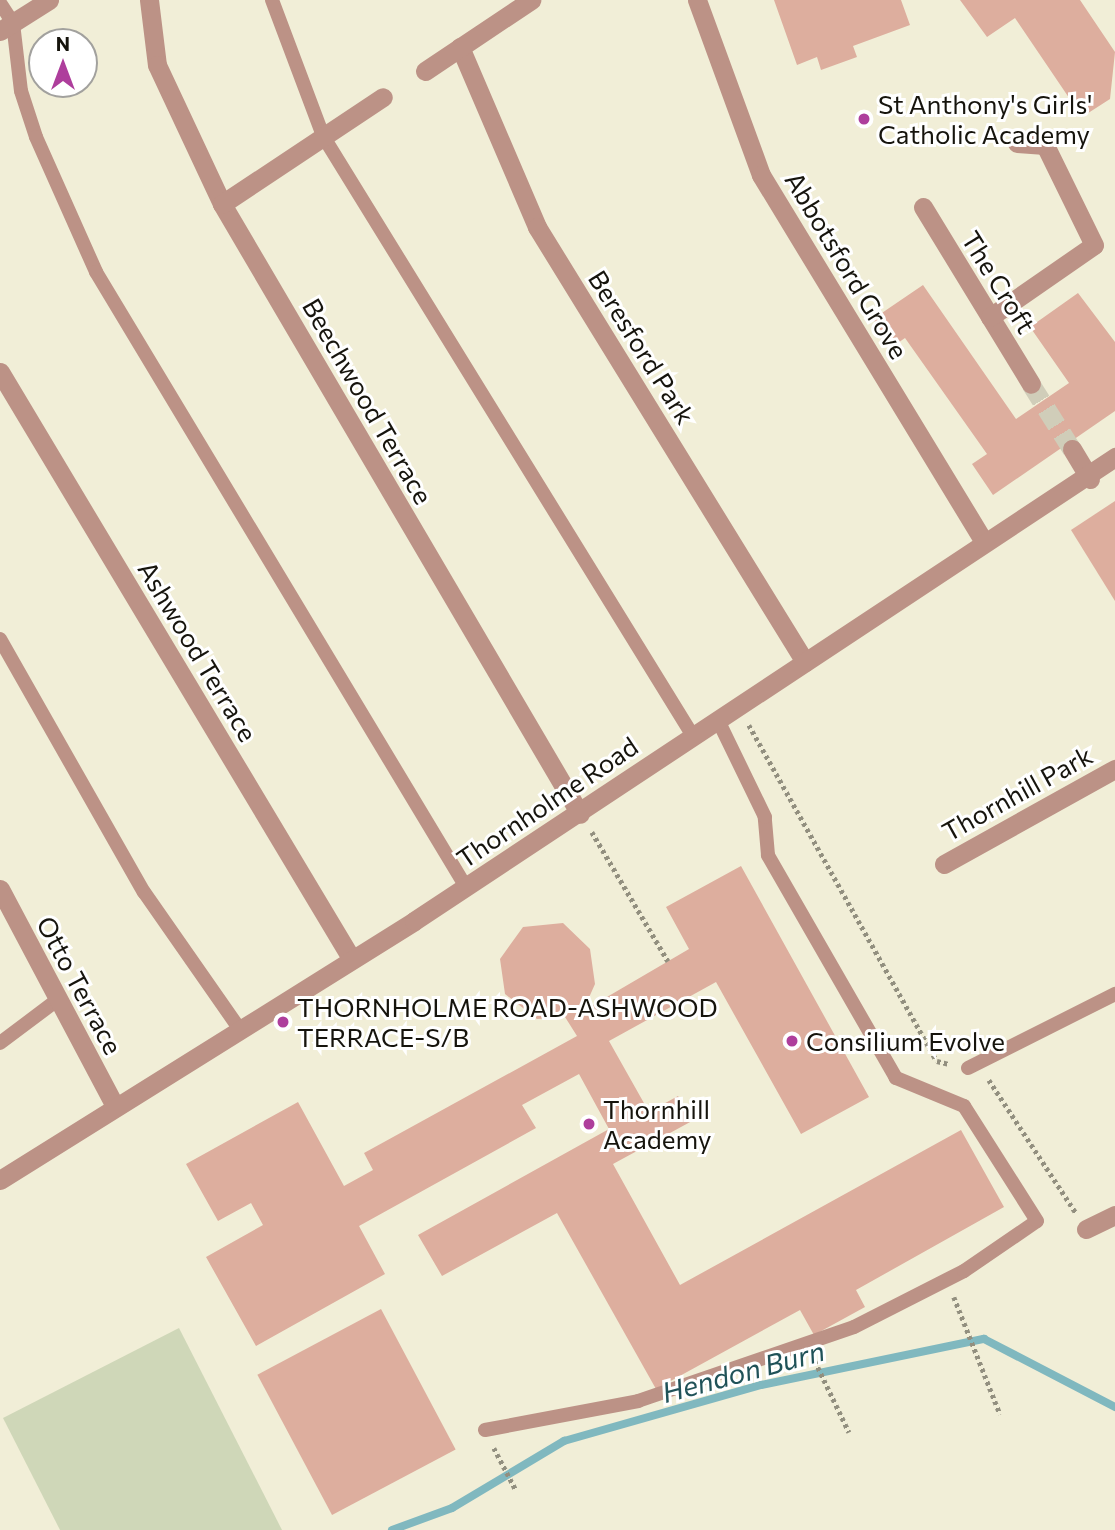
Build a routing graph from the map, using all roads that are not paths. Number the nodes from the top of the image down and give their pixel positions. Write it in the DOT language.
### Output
graph roads {
  1 [pos="49,0"];
  2 [pos="149,0"];
  3 [pos="272,0"];
  4 [pos="531,0"];
  5 [pos="697,0"];
  6 [pos="0,3"];
  7 [pos="7,27"];
  8 [pos="460,47"];
  9 [pos="425,71"];
  10 [pos="383,97"];
  11 [pos="323,136"];
  12 [pos="1017,143"];
  13 [pos="222,204"];
  14 [pos="923,207"];
  15 [pos="990,317"];
  16 [pos="0,372"];
  17 [pos="1031,384"];
  18 [pos="1072,449"];
  19 [pos="1115,457"];
  20 [pos="1090,479"];
  21 [pos="984,542"];
  22 [pos="0,639"];
  23 [pos="805,662"];
  24 [pos="718,720"];
  25 [pos="693,736"];
  26 [pos="1115,769"];
  27 [pos="579,814"];
  28 [pos="944,864"];
  29 [pos="467,887"];
  30 [pos="0,889"];
  31 [pos="351,958"];
  32 [pos="1115,994"];
  33 [pos="57,1001"];
  34 [pos="239,1028"];
  35 [pos="0,1043"];
  36 [pos="968,1068"];
  37 [pos="116,1105"];
  38 [pos="0,1180"];
  39 [pos="1115,1215"];
  40 [pos="1086,1228"];
  41 [pos="485,1430"];
  1 -- 7 [label="street"];
  2 -- 13 [label="street, Beechwood Terrace"];
  3 -- 11 [label="lane"];
  4 -- 8 [label="street"];
  5 -- 21 [label="street, Abbotsford Grove"];
  6 -- 7 [label="lane"];
  7 -- 29 [label="lane"];
  8 -- 9 [label="street"];
  8 -- 23 [label="street, Beresford Park"];
  10 -- 11 [label="street"];
  11 -- 13 [label="street"];
  11 -- 25 [label="lane"];
  12 -- 15 [label="street"];
  13 -- 27 [label="street, Beechwood Terrace"];
  14 -- 15 [label="street, The Croft"];
  15 -- 17 [label="street, The Croft"];
  16 -- 31 [label="street, Ashwood Terrace"];
  18 -- 20 [label="street"];
  19 -- 20 [label="street, Thornholme Road"];
  20 -- 21 [label="street, Thornholme Road"];
  21 -- 23 [label="street, Thornholme Road"];
  22 -- 34 [label="lane"];
  23 -- 24 [label="street, Thornholme Road"];
  24 -- 25 [label="street, Thornholme Road"];
  24 -- 41 [label="lane"];
  25 -- 27 [label="street, Thornholme Road"];
  26 -- 28 [label="street, Thornhill Park"];
  27 -- 29 [label="street, Thornholme Road"];
  29 -- 31 [label="street, Thornholme Road"];
  30 -- 33 [label="street, Otto Terrace"];
  31 -- 34 [label="street, Thornholme Road"];
  32 -- 36 [label="lane"];
  33 -- 35 [label="lane"];
  33 -- 37 [label="street, Otto Terrace"];
  34 -- 37 [label="street, Thornholme Road"];
  37 -- 38 [label="street, Thornholme Road"];
  39 -- 40 [label="street"];
}
